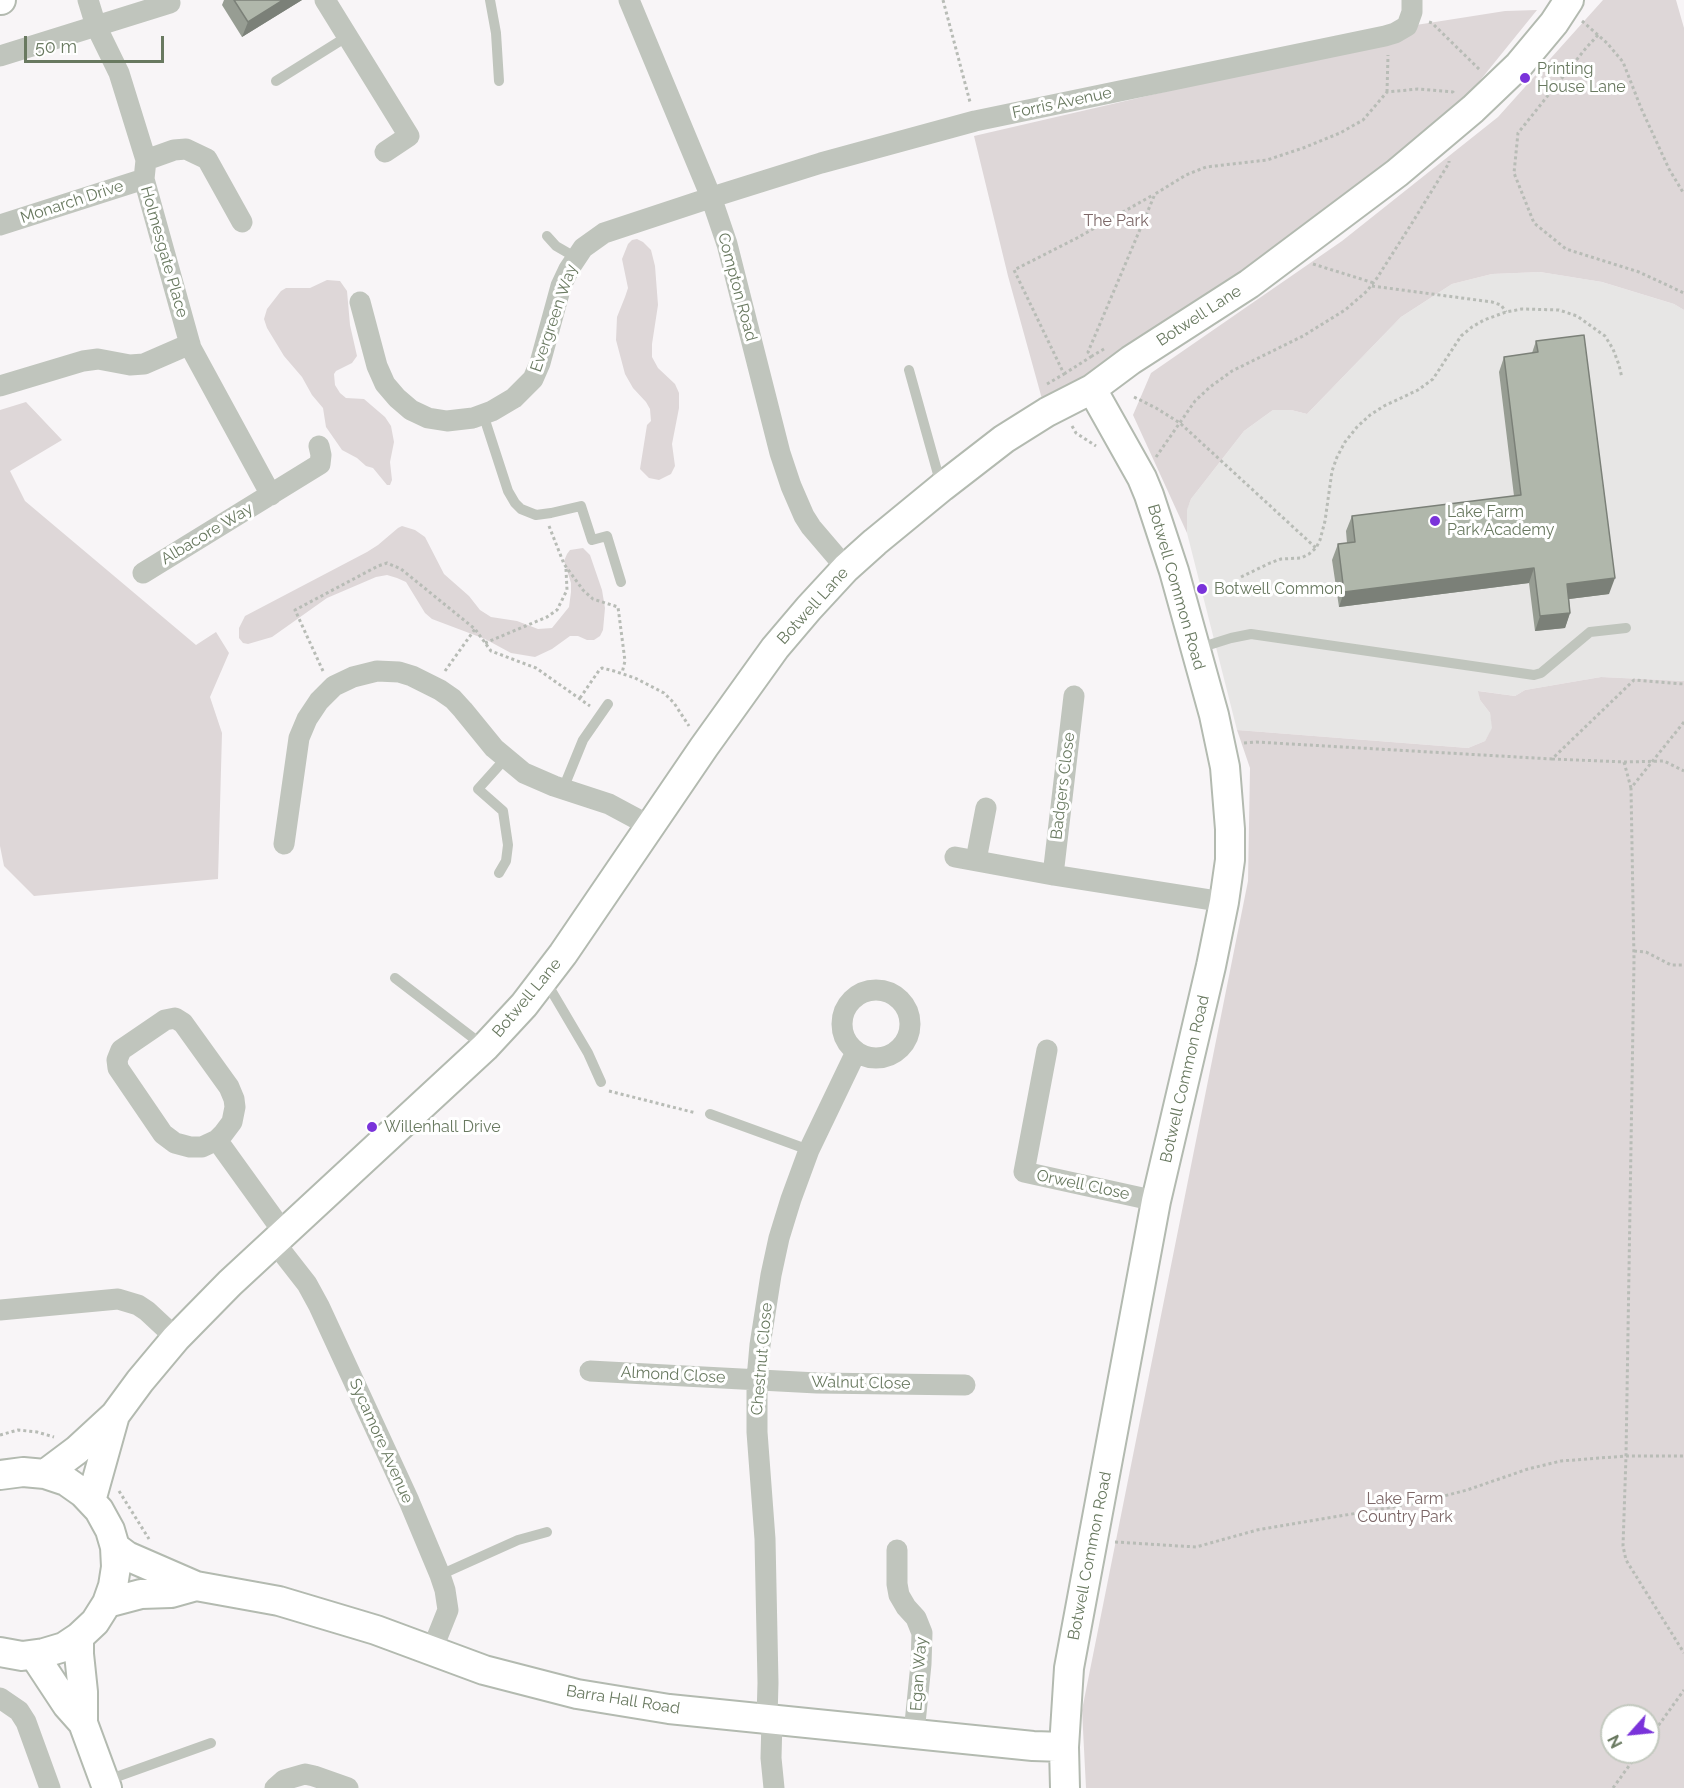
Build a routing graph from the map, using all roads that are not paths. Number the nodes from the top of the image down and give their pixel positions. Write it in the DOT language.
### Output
graph roads {
  1 [pos="88,0"];
  2 [pos="326,0"];
  3 [pos="490,0"];
  4 [pos="630,0"];
  5 [pos="1567,2"];
  6 [pos="170,3"];
  7 [pos="1411,9"];
  8 [pos="96,26"];
  9 [pos="348,36"];
  10 [pos="0,56"];
  11 [pos="276,81"];
  12 [pos="499,81"];
  13 [pos="385,152"];
  14 [pos="145,170"];
  15 [pos="711,197"];
  16 [pos="242,222"];
  17 [pos="0,225"];
  18 [pos="546,236"];
  19 [pos="575,257"];
  20 [pos="360,302"];
  21 [pos="190,344"];
  22 [pos="909,370"];
  23 [pos="0,386"];
  24 [pos="1092,389"];
  25 [pos="483,414"];
  26 [pos="319,446"];
  27 [pos="942,487"];
  28 [pos="271,495"];
  29 [pos="846,568"];
  30 [pos="143,573"];
  31 [pos="621,582"];
  32 [pos="1626,628"];
  33 [pos="1195,649"];
  34 [pos="1074,696"];
  35 [pos="608,704"];
  36 [pos="505,759"];
  37 [pos="563,789"];
  38 [pos="986,808"];
  39 [pos="650,826"];
  40 [pos="284,844"];
  41 [pos="499,873"];
  42 [pos="1053,875"];
  43 [pos="1224,902"];
  44 [pos="395,978"];
  45 [pos="545,979"];
  46 [pos="485,1047"];
  47 [pos="1047,1050"];
  48 [pos="856,1052"];
  49 [pos="601,1082"];
  50 [pos="710,1114"];
  51 [pos="217,1140"];
  52 [pos="809,1150"];
  53 [pos="1156,1201"];
  54 [pos="279,1238"];
  55 [pos="0,1310"];
  56 [pos="176,1338"];
  57 [pos="590,1371"];
  58 [pos="757,1379"];
  59 [pos="965,1385"];
  60 [pos="115,1415"];
  61 [pos="45,1474"];
  62 [pos="0,1475"];
  63 [pos="91,1501"];
  64 [pos="547,1532"];
  65 [pos="115,1547"];
  66 [pos="897,1550"];
  67 [pos="440,1575"];
  68 [pos="196,1586"];
  69 [pos="107,1603"];
  70 [pos="79,1637"];
  71 [pos="432,1650"];
  72 [pos="0,1652"];
  73 [pos="34,1655"];
  74 [pos="0,1698"];
  75 [pos="770,1718"];
  76 [pos="83,1723"];
  77 [pos="914,1733"];
  78 [pos="211,1743"];
  79 [pos="1064,1747"];
  80 [pos="279,1784"];
  81 [pos="106,1785"];
  82 [pos="50,1788"];
  83 [pos="348,1788"];
  84 [pos="774,1788"];
  85 [pos="1065,1788"];
  1 -- 8 [label="street, Holmesgate Place"];
  2 -- 9 [label="street"];
  3 -- 12 [label="lane"];
  4 -- 15 [label="street, Compton Road"];
  5 -- 24 [label="street, Botwell Lane"];
  6 -- 8 [label="street"];
  7 -- 15 [label="street, Forris Avenue"];
  8 -- 10 [label="street"];
  8 -- 14 [label="street, Holmesgate Place"];
  9 -- 11 [label="lane"];
  9 -- 13 [label="street"];
  14 -- 16 [label="street, Monarch Drive"];
  14 -- 17 [label="street, Monarch Drive"];
  14 -- 21 [label="street, Holmesgate Place"];
  15 -- 19 [label="street, Evergreen Way"];
  15 -- 29 [label="street, Compton Road"];
  18 -- 19 [label="lane"];
  19 -- 25 [label="street, Evergreen Way"];
  20 -- 25 [label="street, Evergreen Way"];
  21 -- 23 [label="street"];
  21 -- 28 [label="street, Holmesgate Place"];
  22 -- 27 [label="lane"];
  24 -- 27 [label="street, Botwell Lane"];
  24 -- 33 [label="street, Botwell Common Road"];
  25 -- 31 [label="lane"];
  26 -- 28 [label="street, Albacore Way"];
  27 -- 29 [label="street, Botwell Lane"];
  28 -- 30 [label="street, Albacore Way"];
  29 -- 39 [label="street, Botwell Lane"];
  32 -- 33 [label="lane"];
  33 -- 43 [label="street, Botwell Common Road"];
  34 -- 42 [label="street, Badgers Close"];
  35 -- 37 [label="lane"];
  36 -- 37 [label="street"];
  36 -- 40 [label="street"];
  36 -- 41 [label="lane"];
  37 -- 39 [label="street"];
  38 -- 42 [label="street"];
  39 -- 45 [label="street, Botwell Lane"];
  42 -- 43 [label="street"];
  43 -- 53 [label="street, Botwell Common Road"];
  44 -- 46 [label="lane"];
  45 -- 46 [label="street, Botwell Lane"];
  45 -- 49 [label="lane"];
  46 -- 54 [label="street, Botwell Lane"];
  47 -- 53 [label="street, Orwell Close"];
  48 -- 52 [label="street, Chestnut Close"];
  50 -- 52 [label="lane"];
  51 -- 51 [label="street"];
  51 -- 54 [label="street, Sycamore Avenue"];
  52 -- 58 [label="street, Chestnut Close"];
  53 -- 79 [label="street, Botwell Common Road"];
  54 -- 56 [label="street, Botwell Lane"];
  54 -- 67 [label="street, Sycamore Avenue"];
  55 -- 56 [label="street"];
  56 -- 60 [label="street, Botwell Lane"];
  57 -- 58 [label="street, Almond Close"];
  58 -- 59 [label="street, Walnut Close"];
  58 -- 75 [label="street, Chestnut Close"];
  60 -- 61 [label="street, Botwell Lane"];
  60 -- 63 [label="street, Botwell Lane"];
  61 -- 62 [label="street"];
  61 -- 63 [label="street"];
  63 -- 65 [label="street"];
  64 -- 67 [label="lane"];
  65 -- 68 [label="street, Barra Hall Road"];
  65 -- 69 [label="street"];
  66 -- 77 [label="street, Egan Way"];
  67 -- 71 [label="street, Sycamore Avenue"];
  68 -- 69 [label="street, Barra Hall Road"];
  68 -- 71 [label="street, Barra Hall Road"];
  69 -- 70 [label="street"];
  70 -- 73 [label="street"];
  70 -- 76 [label="street"];
  71 -- 75 [label="street, Barra Hall Road"];
  72 -- 73 [label="street"];
  73 -- 76 [label="street"];
  74 -- 82 [label="street"];
  75 -- 77 [label="street, Barra Hall Road"];
  75 -- 84 [label="street, Chestnut Close"];
  76 -- 81 [label="street"];
  77 -- 79 [label="street, Barra Hall Road"];
  78 -- 81 [label="lane"];
  79 -- 85 [label="street, Botwell Common Road"];
  80 -- 83 [label="street"];
}
